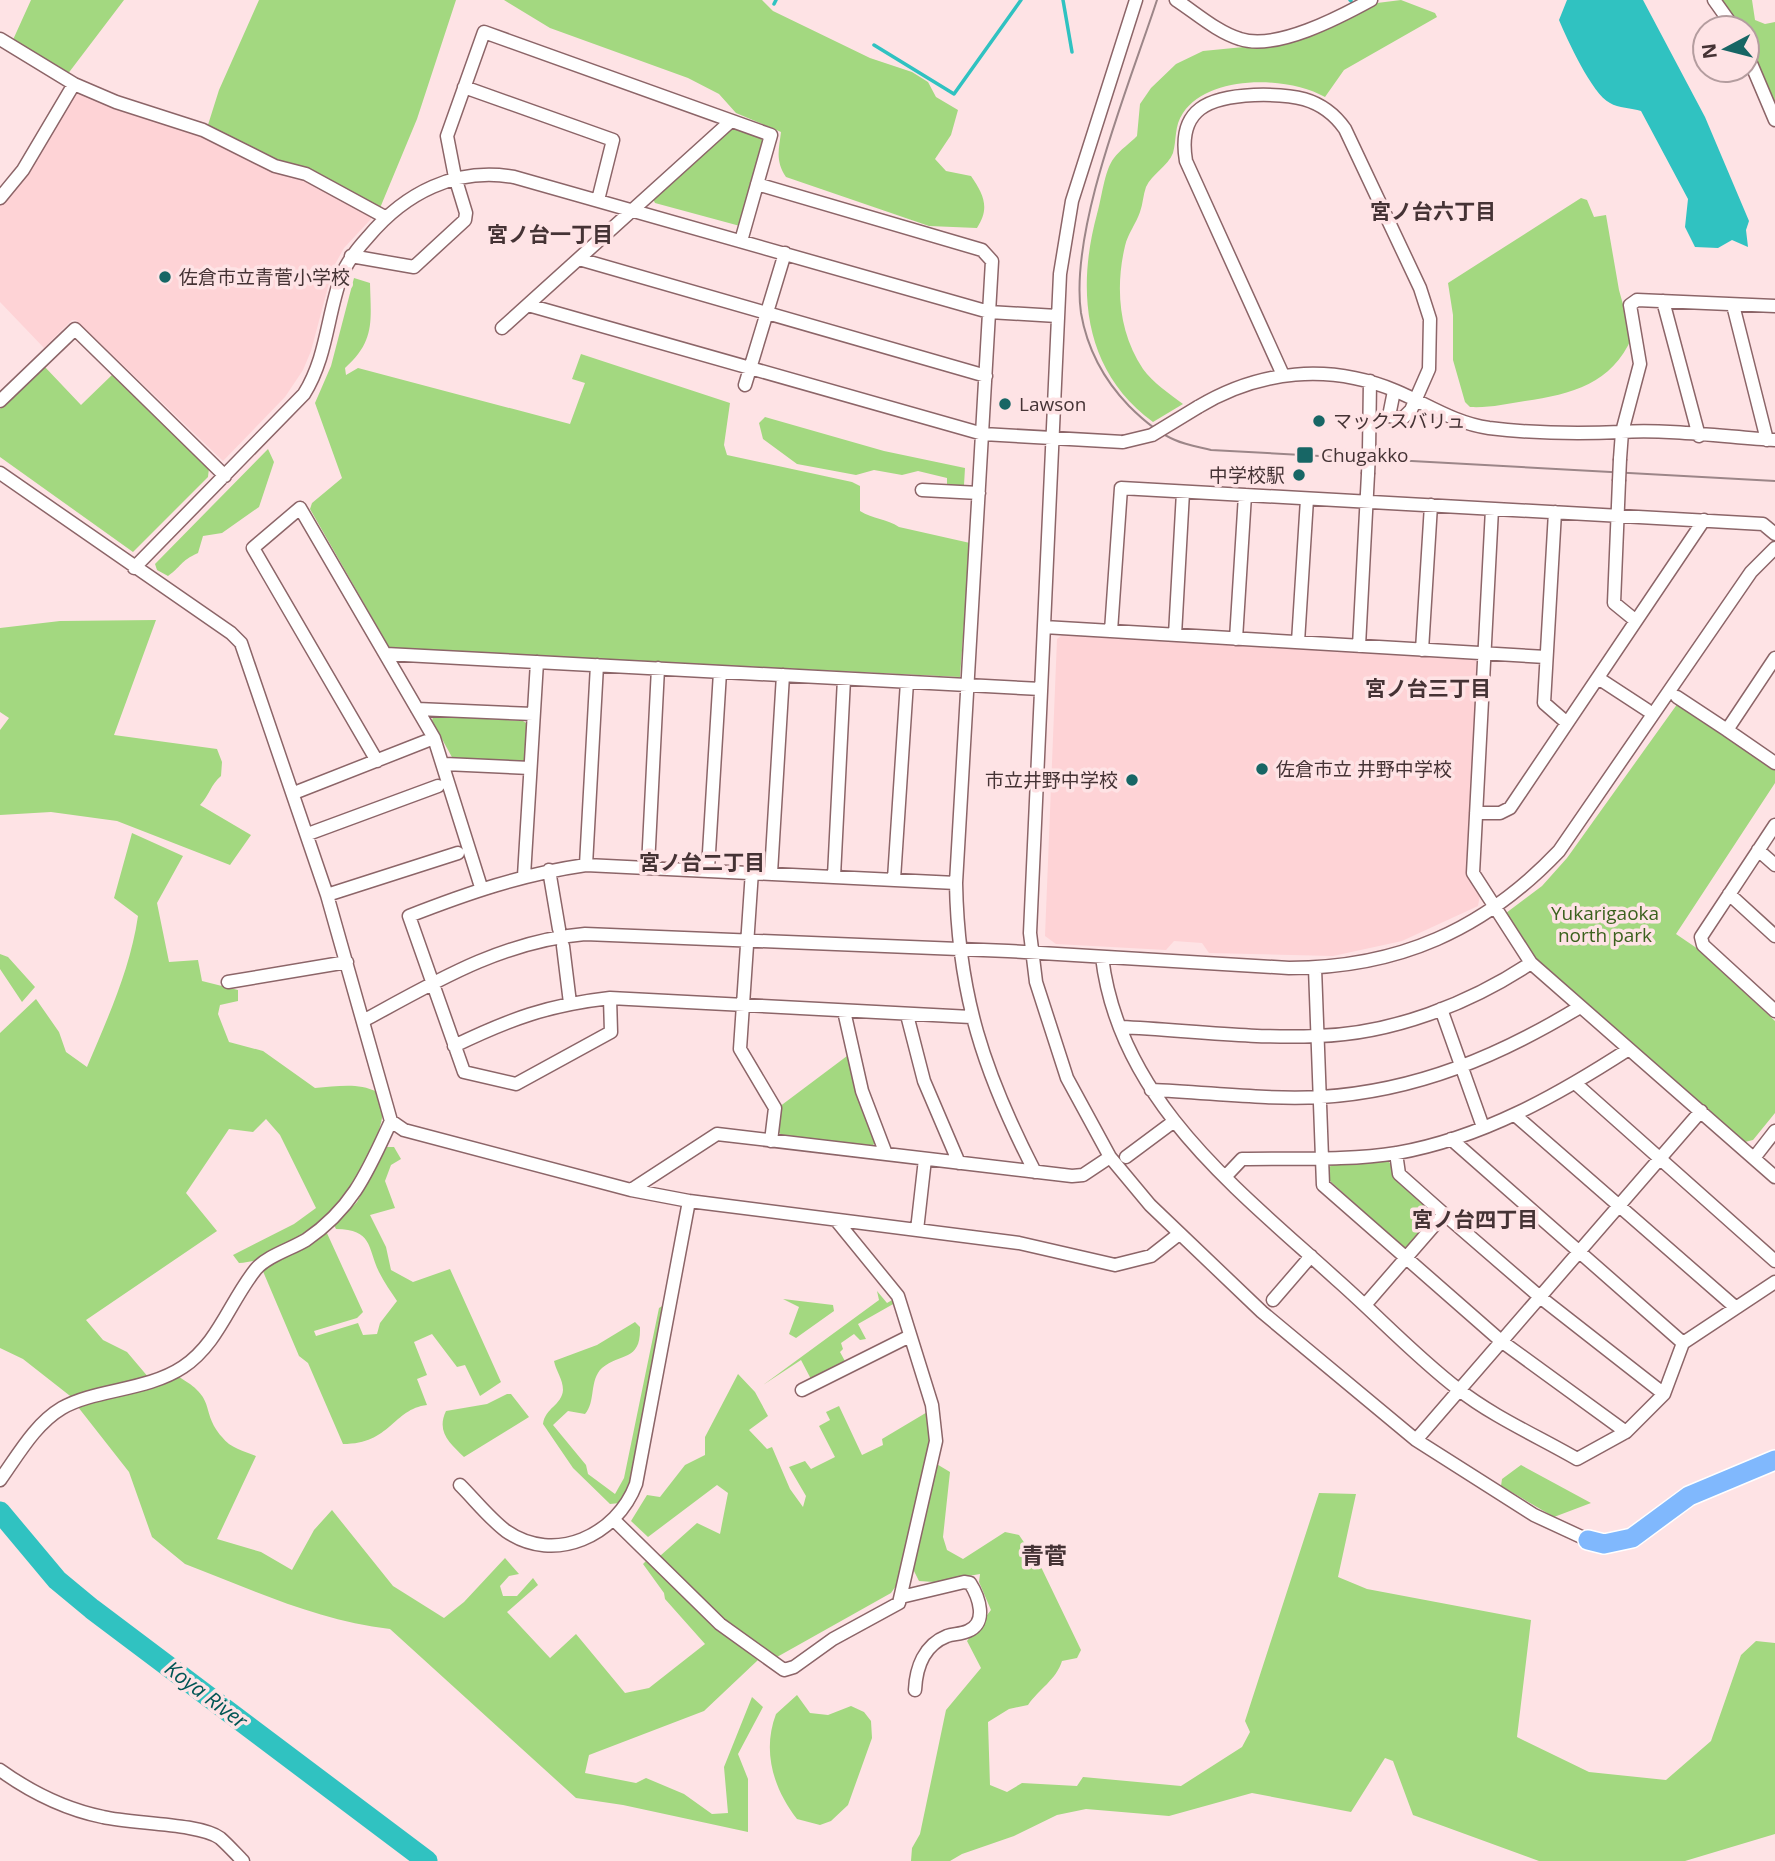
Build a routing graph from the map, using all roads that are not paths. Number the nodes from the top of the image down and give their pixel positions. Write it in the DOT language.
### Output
graph roads {
  1 [pos="1136,0"];
  2 [pos="1176,0"];
  3 [pos="1371,0"];
  4 [pos="0,39"];
  5 [pos="74,84"];
  6 [pos="1760,84"];
  7 [pos="464,88"];
  8 [pos="1775,120"];
  9 [pos="731,121"];
  10 [pos="455,177"];
  11 [pos="757,184"];
  12 [pos="0,198"];
  13 [pos="598,200"];
  14 [pos="633,210"];
  15 [pos="384,217"];
  16 [pos="741,241"];
  17 [pos="785,253"];
  18 [pos="351,256"];
  19 [pos="579,259"];
  20 [pos="1663,302"];
  21 [pos="528,304"];
  22 [pos="1733,304"];
  23 [pos="1775,306"];
  24 [pos="989,312"];
  25 [pos="767,313"];
  26 [pos="1057,316"];
  27 [pos="502,328"];
  28 [pos="751,368"];
  29 [pos="1283,375"];
  30 [pos="986,376"];
  31 [pos="1370,382"];
  32 [pos="745,386"];
  33 [pos="1394,391"];
  34 [pos="1416,400"];
  35 [pos="0,401"];
  36 [pos="1622,432"];
  37 [pos="982,434"];
  38 [pos="1699,436"];
  39 [pos="1052,437"];
  40 [pos="1771,440"];
  41 [pos="0,473"];
  42 [pos="225,476"];
  43 [pos="922,489"];
  44 [pos="1184,492"];
  45 [pos="979,493"];
  46 [pos="1245,495"];
  47 [pos="1307,499"];
  48 [pos="1368,502"];
  49 [pos="1431,505"];
  50 [pos="1492,509"];
  51 [pos="1555,512"];
  52 [pos="1617,516"];
  53 [pos="1704,520"];
  54 [pos="1775,534"];
  55 [pos="1775,548"];
  56 [pos="134,569"];
  57 [pos="1636,621"];
  58 [pos="1044,627"];
  59 [pos="1111,631"];
  60 [pos="1175,635"];
  61 [pos="1236,639"];
  62 [pos="1298,642"];
  63 [pos="1359,646"];
  64 [pos="1423,650"];
  65 [pos="1485,653"];
  66 [pos="386,654"];
  67 [pos="1546,657"];
  68 [pos="1775,658"];
  69 [pos="537,662"];
  70 [pos="597,665"];
  71 [pos="658,668"];
  72 [pos="720,672"];
  73 [pos="783,675"];
  74 [pos="844,678"];
  75 [pos="1598,678"];
  76 [pos="907,682"];
  77 [pos="968,685"];
  78 [pos="1041,689"];
  79 [pos="1677,697"];
  80 [pos="417,709"];
  81 [pos="1647,710"];
  82 [pos="533,714"];
  83 [pos="1567,723"];
  84 [pos="1727,730"];
  85 [pos="435,738"];
  86 [pos="377,761"];
  87 [pos="1775,763"];
  88 [pos="445,764"];
  89 [pos="530,768"];
  90 [pos="438,786"];
  91 [pos="295,793"];
  92 [pos="1476,813"];
  93 [pos="1775,825"];
  94 [pos="308,834"];
  95 [pos="1759,850"];
  96 [pos="458,853"];
  97 [pos="586,865"];
  98 [pos="1775,865"];
  99 [pos="648,866"];
  100 [pos="708,869"];
  101 [pos="549,870"];
  102 [pos="752,872"];
  103 [pos="771,873"];
  104 [pos="523,876"];
  105 [pos="834,876"];
  106 [pos="894,878"];
  107 [pos="956,883"];
  108 [pos="481,887"];
  109 [pos="1729,894"];
  110 [pos="327,895"];
  111 [pos="1494,908"];
  112 [pos="559,929"];
  113 [pos="1775,936"];
  114 [pos="748,940"];
  115 [pos="563,946"];
  116 [pos="958,949"];
  117 [pos="1030,952"];
  118 [pos="1102,957"];
  119 [pos="347,962"];
  120 [pos="1531,963"];
  121 [pos="1315,968"];
  122 [pos="228,982"];
  123 [pos="433,983"];
  124 [pos="610,998"];
  125 [pos="570,1003"];
  126 [pos="743,1006"];
  127 [pos="1580,1007"];
  128 [pos="1441,1009"];
  129 [pos="844,1011"];
  130 [pos="1775,1011"];
  131 [pos="907,1014"];
  132 [pos="971,1017"];
  133 [pos="365,1020"];
  134 [pos="1121,1027"];
  135 [pos="1318,1036"];
  136 [pos="454,1046"];
  137 [pos="1629,1049"];
  138 [pos="1462,1068"];
  139 [pos="1575,1083"];
  140 [pos="1151,1090"];
  141 [pos="1320,1097"];
  142 [pos="1700,1111"];
  143 [pos="1515,1115"];
  144 [pos="391,1121"];
  145 [pos="1173,1122"];
  146 [pos="1483,1127"];
  147 [pos="1775,1132"];
  148 [pos="1451,1139"];
  149 [pos="771,1141"];
  150 [pos="1396,1153"];
  151 [pos="886,1154"];
  152 [pos="1110,1157"];
  153 [pos="1126,1157"];
  154 [pos="1323,1157"];
  155 [pos="925,1158"];
  156 [pos="1660,1158"];
  157 [pos="1754,1158"];
  158 [pos="959,1163"];
  159 [pos="1035,1172"];
  160 [pos="1225,1177"];
  161 [pos="1775,1177"];
  162 [pos="631,1190"];
  163 [pos="689,1201"];
  164 [pos="1619,1206"];
  165 [pos="1444,1214"];
  166 [pos="836,1220"];
  167 [pos="917,1230"];
  168 [pos="1179,1234"];
  169 [pos="1579,1252"];
  170 [pos="1311,1256"];
  171 [pos="1407,1257"];
  172 [pos="1775,1261"];
  173 [pos="1775,1282"];
  174 [pos="1540,1297"];
  175 [pos="1273,1300"];
  176 [pos="1365,1305"];
  177 [pos="1735,1307"];
  178 [pos="910,1336"];
  179 [pos="1502,1341"];
  180 [pos="1683,1343"];
  181 [pos="802,1390"];
  182 [pos="1459,1390"];
  183 [pos="1664,1394"];
  184 [pos="1626,1432"];
  185 [pos="1416,1440"];
  186 [pos="1775,1460"];
  187 [pos="0,1480"];
  188 [pos="460,1485"];
  189 [pos="615,1521"];
  190 [pos="1588,1540"];
  191 [pos="901,1597"];
  192 [pos="915,1690"];
  193 [pos="0,1770"];
  194 [pos="243,1861"];
  1 -- 26 [label="street"];
  2 -- 3 [label="street"];
  4 -- 5 [label="street"];
  5 -- 12 [label="street"];
  5 -- 15 [label="street"];
  6 -- 8 [label="street"];
  7 -- 9 [label="street"];
  7 -- 10 [label="street"];
  7 -- 13 [label="street"];
  9 -- 11 [label="street"];
  9 -- 14 [label="street"];
  10 -- 13 [label="street"];
  10 -- 15 [label="street"];
  10 -- 18 [label="street"];
  11 -- 16 [label="street"];
  11 -- 24 [label="street"];
  13 -- 14 [label="street"];
  14 -- 16 [label="street"];
  14 -- 19 [label="street"];
  15 -- 18 [label="street"];
  16 -- 17 [label="street"];
  17 -- 24 [label="street"];
  17 -- 25 [label="street"];
  18 -- 42 [label="street"];
  19 -- 21 [label="street"];
  19 -- 25 [label="street"];
  20 -- 22 [label="street"];
  20 -- 36 [label="street"];
  20 -- 38 [label="street"];
  21 -- 27 [label="street"];
  21 -- 28 [label="street"];
  22 -- 23 [label="street"];
  22 -- 40 [label="street"];
  24 -- 26 [label="street"];
  24 -- 30 [label="street"];
  25 -- 28 [label="street"];
  25 -- 30 [label="street"];
  26 -- 39 [label="street"];
  28 -- 32 [label="street"];
  28 -- 37 [label="street"];
  29 -- 31 [label="street"];
  29 -- 34 [label="street"];
  29 -- 39 [label="street, bridge"];
  30 -- 37 [label="street"];
  31 -- 33 [label="street"];
  31 -- 48 [label="street, bridge"];
  33 -- 34 [label="street"];
  33 -- 34 [label="street"];
  34 -- 36 [label="street"];
  35 -- 42 [label="street"];
  36 -- 38 [label="street"];
  36 -- 52 [label="street, bridge"];
  37 -- 39 [label="street"];
  37 -- 45 [label="street"];
  38 -- 40 [label="street"];
  39 -- 58 [label="street"];
  41 -- 56 [label="street"];
  42 -- 56 [label="street"];
  43 -- 45 [label="street"];
  44 -- 46 [label="street"];
  44 -- 59 [label="street"];
  44 -- 60 [label="street"];
  45 -- 77 [label="street"];
  46 -- 47 [label="street"];
  46 -- 61 [label="street"];
  47 -- 48 [label="street"];
  47 -- 62 [label="street"];
  48 -- 49 [label="street"];
  48 -- 63 [label="street"];
  49 -- 50 [label="street"];
  49 -- 64 [label="street"];
  50 -- 51 [label="street"];
  50 -- 65 [label="street"];
  51 -- 52 [label="street"];
  51 -- 67 [label="street"];
  52 -- 53 [label="street"];
  52 -- 57 [label="street"];
  53 -- 54 [label="street"];
  53 -- 57 [label="street"];
  55 -- 111 [label="street"];
  56 -- 91 [label="street"];
  57 -- 75 [label="street"];
  58 -- 59 [label="street"];
  58 -- 78 [label="street"];
  59 -- 60 [label="street"];
  60 -- 61 [label="street"];
  61 -- 62 [label="street"];
  62 -- 63 [label="street"];
  63 -- 64 [label="street"];
  64 -- 65 [label="street"];
  65 -- 67 [label="street"];
  65 -- 92 [label="street"];
  66 -- 69 [label="street"];
  66 -- 80 [label="street"];
  66 -- 86 [label="street"];
  67 -- 83 [label="street"];
  68 -- 84 [label="street"];
  69 -- 70 [label="street"];
  69 -- 82 [label="street"];
  70 -- 71 [label="street"];
  70 -- 97 [label="street"];
  71 -- 72 [label="street"];
  71 -- 99 [label="street"];
  72 -- 73 [label="street"];
  72 -- 100 [label="street"];
  73 -- 74 [label="street"];
  73 -- 103 [label="street"];
  74 -- 76 [label="street"];
  74 -- 105 [label="street"];
  75 -- 81 [label="street"];
  75 -- 83 [label="street"];
  76 -- 77 [label="street"];
  76 -- 106 [label="street"];
  77 -- 78 [label="street"];
  77 -- 107 [label="street"];
  78 -- 117 [label="street"];
  79 -- 84 [label="street"];
  80 -- 82 [label="street"];
  80 -- 85 [label="street"];
  82 -- 89 [label="street"];
  83 -- 92 [label="street"];
  84 -- 87 [label="street"];
  85 -- 86 [label="street"];
  85 -- 88 [label="street"];
  86 -- 91 [label="street"];
  88 -- 89 [label="street"];
  88 -- 108 [label="street"];
  89 -- 104 [label="street"];
  90 -- 94 [label="street"];
  91 -- 94 [label="street"];
  92 -- 111 [label="street"];
  93 -- 95 [label="street"];
  94 -- 110 [label="street"];
  95 -- 98 [label="street"];
  95 -- 109 [label="street"];
  96 -- 110 [label="street"];
  97 -- 99 [label="street"];
  97 -- 101 [label="street"];
  99 -- 100 [label="street"];
  100 -- 102 [label="street"];
  101 -- 104 [label="street"];
  101 -- 112 [label="street"];
  102 -- 103 [label="street"];
  102 -- 114 [label="street"];
  103 -- 105 [label="street"];
  104 -- 108 [label="street"];
  105 -- 106 [label="street"];
  106 -- 107 [label="street"];
  107 -- 116 [label="street"];
  108 -- 123 [label="street"];
  109 -- 113 [label="street"];
  109 -- 130 [label="street"];
  110 -- 119 [label="street"];
  111 -- 120 [label="street"];
  111 -- 121 [label="street"];
  114 -- 116 [label="street"];
  114 -- 123 [label="street"];
  114 -- 126 [label="street"];
  115 -- 125 [label="street"];
  116 -- 117 [label="street"];
  116 -- 132 [label="street"];
  117 -- 118 [label="street"];
  117 -- 152 [label="street"];
  118 -- 121 [label="street"];
  118 -- 134 [label="street"];
  119 -- 122 [label="street"];
  119 -- 133 [label="street"];
  120 -- 127 [label="street"];
  120 -- 128 [label="street"];
  121 -- 135 [label="street"];
  123 -- 133 [label="street"];
  123 -- 136 [label="street"];
  124 -- 125 [label="street"];
  124 -- 126 [label="street"];
  124 -- 136 [label="street"];
  125 -- 136 [label="street"];
  126 -- 129 [label="street"];
  126 -- 149 [label="street"];
  127 -- 137 [label="street"];
  127 -- 138 [label="street"];
  128 -- 135 [label="street"];
  128 -- 138 [label="street"];
  129 -- 131 [label="street"];
  129 -- 151 [label="street"];
  131 -- 132 [label="street"];
  131 -- 158 [label="street"];
  132 -- 159 [label="street"];
  133 -- 144 [label="street"];
  134 -- 135 [label="street"];
  134 -- 140 [label="street"];
  135 -- 141 [label="street"];
  137 -- 139 [label="street"];
  137 -- 142 [label="street"];
  138 -- 141 [label="street"];
  138 -- 146 [label="street"];
  139 -- 143 [label="street"];
  139 -- 156 [label="street"];
  140 -- 141 [label="street"];
  140 -- 145 [label="street"];
  141 -- 154 [label="street"];
  142 -- 156 [label="street"];
  142 -- 157 [label="street"];
  143 -- 146 [label="street"];
  143 -- 164 [label="street"];
  144 -- 162 [label="street"];
  144 -- 187 [label="street"];
  145 -- 153 [label="street"];
  145 -- 160 [label="street"];
  146 -- 148 [label="street"];
  147 -- 157 [label="street"];
  148 -- 150 [label="street"];
  148 -- 169 [label="street"];
  149 -- 151 [label="street"];
  149 -- 162 [label="street"];
  150 -- 154 [label="street"];
  150 -- 165 [label="street"];
  151 -- 155 [label="street"];
  152 -- 159 [label="street"];
  152 -- 168 [label="street"];
  154 -- 160 [label="street"];
  154 -- 171 [label="street"];
  155 -- 158 [label="street"];
  155 -- 167 [label="street"];
  156 -- 164 [label="street"];
  156 -- 172 [label="street"];
  157 -- 161 [label="street"];
  158 -- 159 [label="street"];
  160 -- 170 [label="street"];
  162 -- 163 [label="street"];
  163 -- 166 [label="street"];
  163 -- 189 [label="street"];
  164 -- 169 [label="street"];
  164 -- 177 [label="street"];
  165 -- 171 [label="street"];
  165 -- 174 [label="street"];
  166 -- 167 [label="street"];
  166 -- 178 [label="street"];
  167 -- 168 [label="street"];
  168 -- 185 [label="street"];
  169 -- 174 [label="street"];
  169 -- 180 [label="street"];
  170 -- 175 [label="street"];
  170 -- 176 [label="street"];
  171 -- 176 [label="street"];
  171 -- 179 [label="street"];
  173 -- 177 [label="street"];
  174 -- 179 [label="street"];
  174 -- 183 [label="street"];
  176 -- 182 [label="street"];
  177 -- 180 [label="street"];
  178 -- 181 [label="street"];
  178 -- 191 [label="street"];
  179 -- 182 [label="street"];
  179 -- 184 [label="street"];
  180 -- 183 [label="street"];
  182 -- 184 [label="street"];
  182 -- 185 [label="street"];
  183 -- 184 [label="street"];
  185 -- 190 [label="street"];
  186 -- 190 [label="highway"];
  188 -- 189 [label="street"];
  189 -- 191 [label="street"];
  191 -- 192 [label="street"];
  193 -- 194 [label="street"];
}
